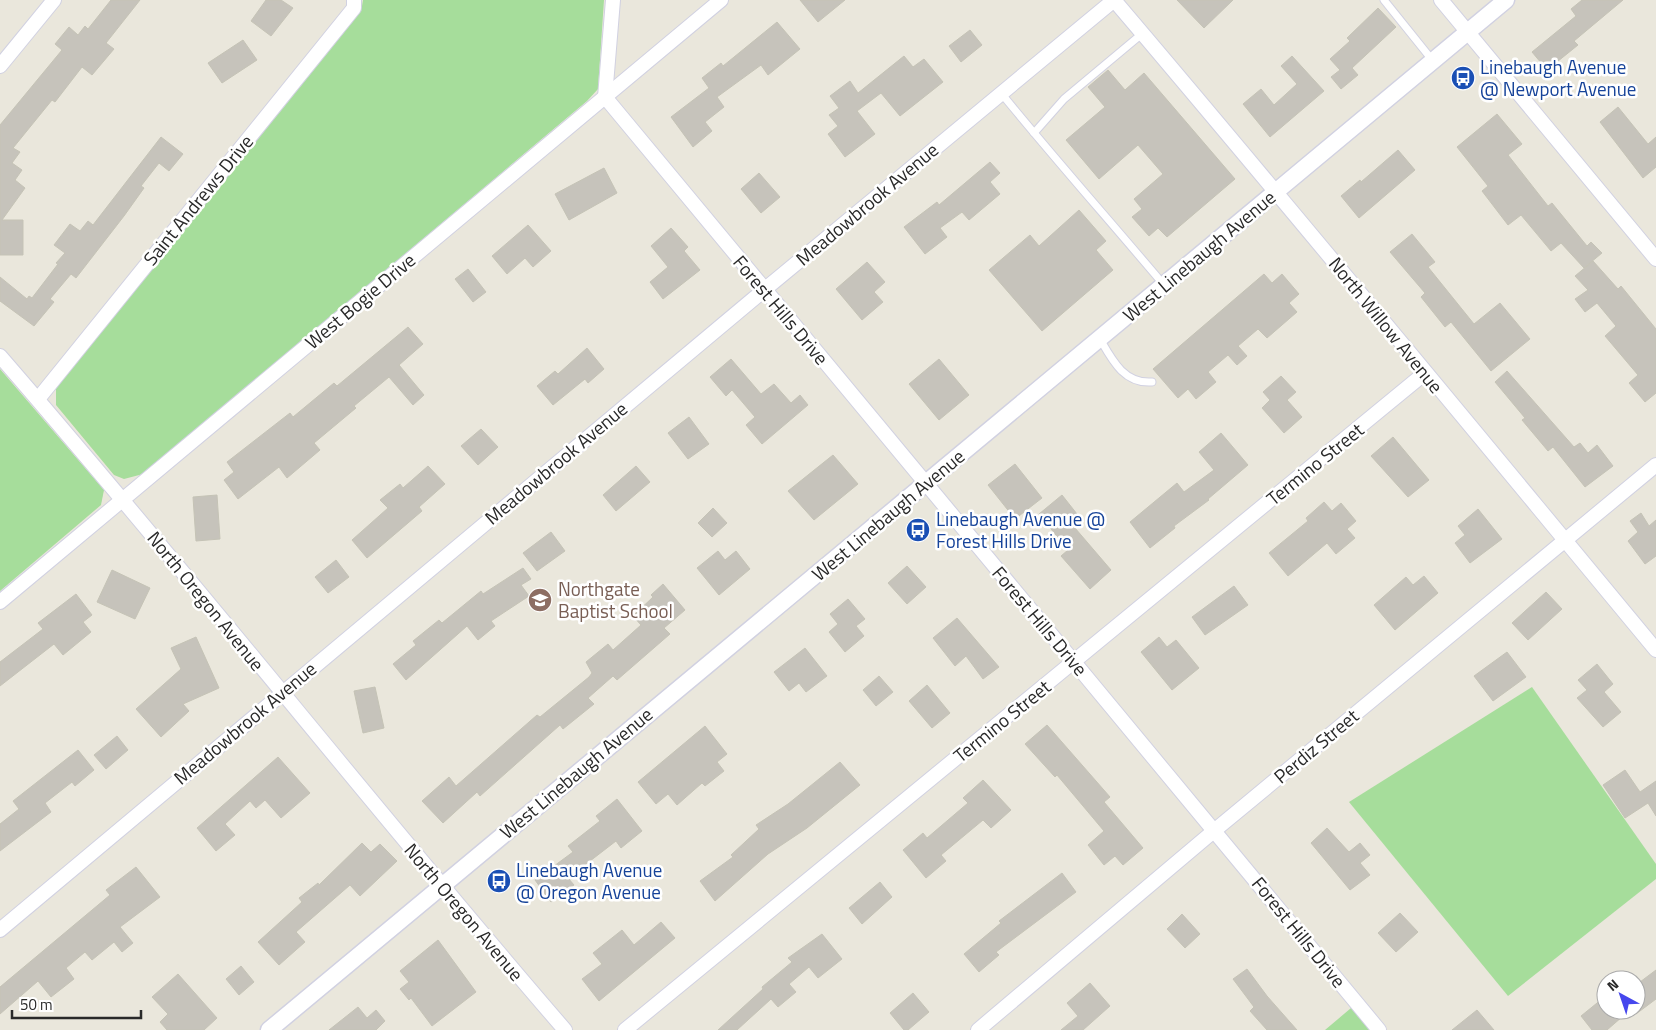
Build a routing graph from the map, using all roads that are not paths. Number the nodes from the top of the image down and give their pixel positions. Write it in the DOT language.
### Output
graph roads {
  1 [pos="54,0"];
  2 [pos="354,0"];
  3 [pos="613,0"];
  4 [pos="721,0"];
  5 [pos="1114,0"];
  6 [pos="1384,0"];
  7 [pos="1440,0"];
  8 [pos="1506,0"];
  9 [pos="1468,32"];
  10 [pos="1143,33"];
  11 [pos="1433,61"];
  12 [pos="0,66"];
  13 [pos="1001,93"];
  14 [pos="605,97"];
  15 [pos="1034,133"];
  16 [pos="1277,191"];
  17 [pos="1656,259"];
  18 [pos="1164,285"];
  19 [pos="764,290"];
  20 [pos="1099,339"];
  21 [pos="0,356"];
  22 [pos="1425,373"];
  23 [pos="1152,382"];
  24 [pos="38,399"];
  25 [pos="1656,464"];
  26 [pos="926,483"];
  27 [pos="122,499"];
  28 [pos="1565,541"];
  29 [pos="0,602"];
  30 [pos="1656,650"];
  31 [pos="1074,663"];
  32 [pos="281,693"];
  33 [pos="1215,830"];
  34 [pos="440,886"];
  35 [pos="0,930"];
  36 [pos="272,1029"];
  37 [pos="565,1030"];
  38 [pos="625,1030"];
  39 [pos="978,1030"];
  40 [pos="1379,1030"];
  1 -- 12 [label="street"];
  2 -- 24 [label="street, Saint Andrews Drive"];
  3 -- 14 [label="street"];
  4 -- 14 [label="street, West Bogie Drive"];
  5 -- 10 [label="street, North Willow Avenue"];
  5 -- 13 [label="street, Meadowbrook Avenue"];
  6 -- 11 [label="lane"];
  7 -- 9 [label="street"];
  8 -- 9 [label="street, West Linebaugh Avenue"];
  9 -- 11 [label="street, West Linebaugh Avenue"];
  9 -- 17 [label="street"];
  10 -- 15 [label="lane"];
  10 -- 16 [label="street, North Willow Avenue"];
  11 -- 16 [label="street, West Linebaugh Avenue"];
  13 -- 15 [label="lane"];
  13 -- 19 [label="street, Meadowbrook Avenue"];
  14 -- 19 [label="street, Forest Hills Drive"];
  14 -- 27 [label="street, West Bogie Drive"];
  15 -- 18 [label="lane"];
  16 -- 18 [label="street, West Linebaugh Avenue"];
  16 -- 22 [label="street, North Willow Avenue"];
  18 -- 20 [label="street, West Linebaugh Avenue"];
  19 -- 26 [label="street, Forest Hills Drive"];
  19 -- 32 [label="street, Meadowbrook Avenue"];
  20 -- 23 [label="lane"];
  20 -- 26 [label="street, West Linebaugh Avenue"];
  21 -- 24 [label="street, North Oregon Avenue"];
  22 -- 28 [label="street, North Willow Avenue"];
  22 -- 31 [label="street, Termino Street"];
  24 -- 27 [label="street, North Oregon Avenue"];
  25 -- 28 [label="street, Perdiz Street"];
  26 -- 31 [label="street, Forest Hills Drive"];
  26 -- 34 [label="street, West Linebaugh Avenue"];
  27 -- 29 [label="street, West Bogie Drive"];
  27 -- 32 [label="street, North Oregon Avenue"];
  28 -- 30 [label="street, North Willow Avenue"];
  28 -- 33 [label="street, Perdiz Street"];
  31 -- 33 [label="street, Forest Hills Drive"];
  31 -- 38 [label="street, Termino Street"];
  32 -- 34 [label="street, North Oregon Avenue"];
  32 -- 35 [label="street, Meadowbrook Avenue"];
  33 -- 39 [label="street, Perdiz Street"];
  33 -- 40 [label="street, Forest Hills Drive"];
  34 -- 36 [label="street, West Linebaugh Avenue"];
  34 -- 37 [label="street, North Oregon Avenue"];
}
